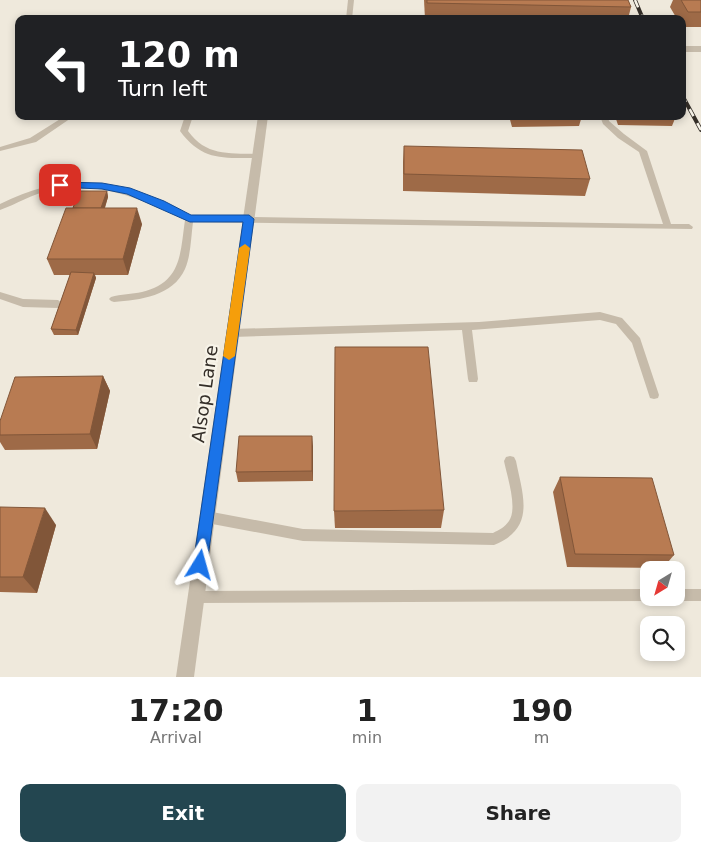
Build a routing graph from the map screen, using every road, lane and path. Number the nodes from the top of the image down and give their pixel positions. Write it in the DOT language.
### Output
graph roads {
  1 [pos="351,0"];
  2 [pos="349,15"];
  3 [pos="686,49"];
  4 [pos="701,49"];
  5 [pos="64,120"];
  6 [pos="188,120"];
  7 [pos="262,120"];
  8 [pos="605,120"];
  9 [pos="0,149"];
  10 [pos="257,156"];
  11 [pos="0,207"];
  12 [pos="190,219"];
  13 [pos="249,219"];
  14 [pos="668,227"];
  15 [pos="689,227"];
  16 [pos="0,296"];
  17 [pos="114,299"];
  18 [pos="58,304"];
  19 [pos="467,327"];
  20 [pos="232,333"];
  21 [pos="473,379"];
  22 [pos="654,395"];
  23 [pos="510,461"];
  24 [pos="207,516"];
  25 [pos="640,595"];
  26 [pos="685,595"];
  27 [pos="701,595"];
  28 [pos="196,597"];
  29 [pos="185,677"];
  1 -- 2 [label="lane"];
  3 -- 4 [label="street"];
  5 -- 9 [label="lane"];
  6 -- 10 [label="lane"];
  7 -- 10 [label="street, Alsop Lane"];
  8 -- 14 [label="lane"];
  10 -- 13 [label="street, Alsop Lane"];
  11 -- 12 [label="lane"];
  12 -- 13 [label="lane"];
  12 -- 17 [label="lane"];
  13 -- 14 [label="lane"];
  13 -- 20 [label="street, Alsop Lane"];
  14 -- 15 [label="lane"];
  16 -- 18 [label="lane"];
  19 -- 20 [label="lane"];
  19 -- 21 [label="lane"];
  19 -- 22 [label="lane"];
  20 -- 24 [label="street, Alsop Lane"];
  23 -- 24 [label="lane"];
  24 -- 28 [label="street, Alsop Lane"];
  25 -- 28 [label="lane"];
  26 -- 27 [label="lane"];
  28 -- 29 [label="street, Alsop Lane"];
}
